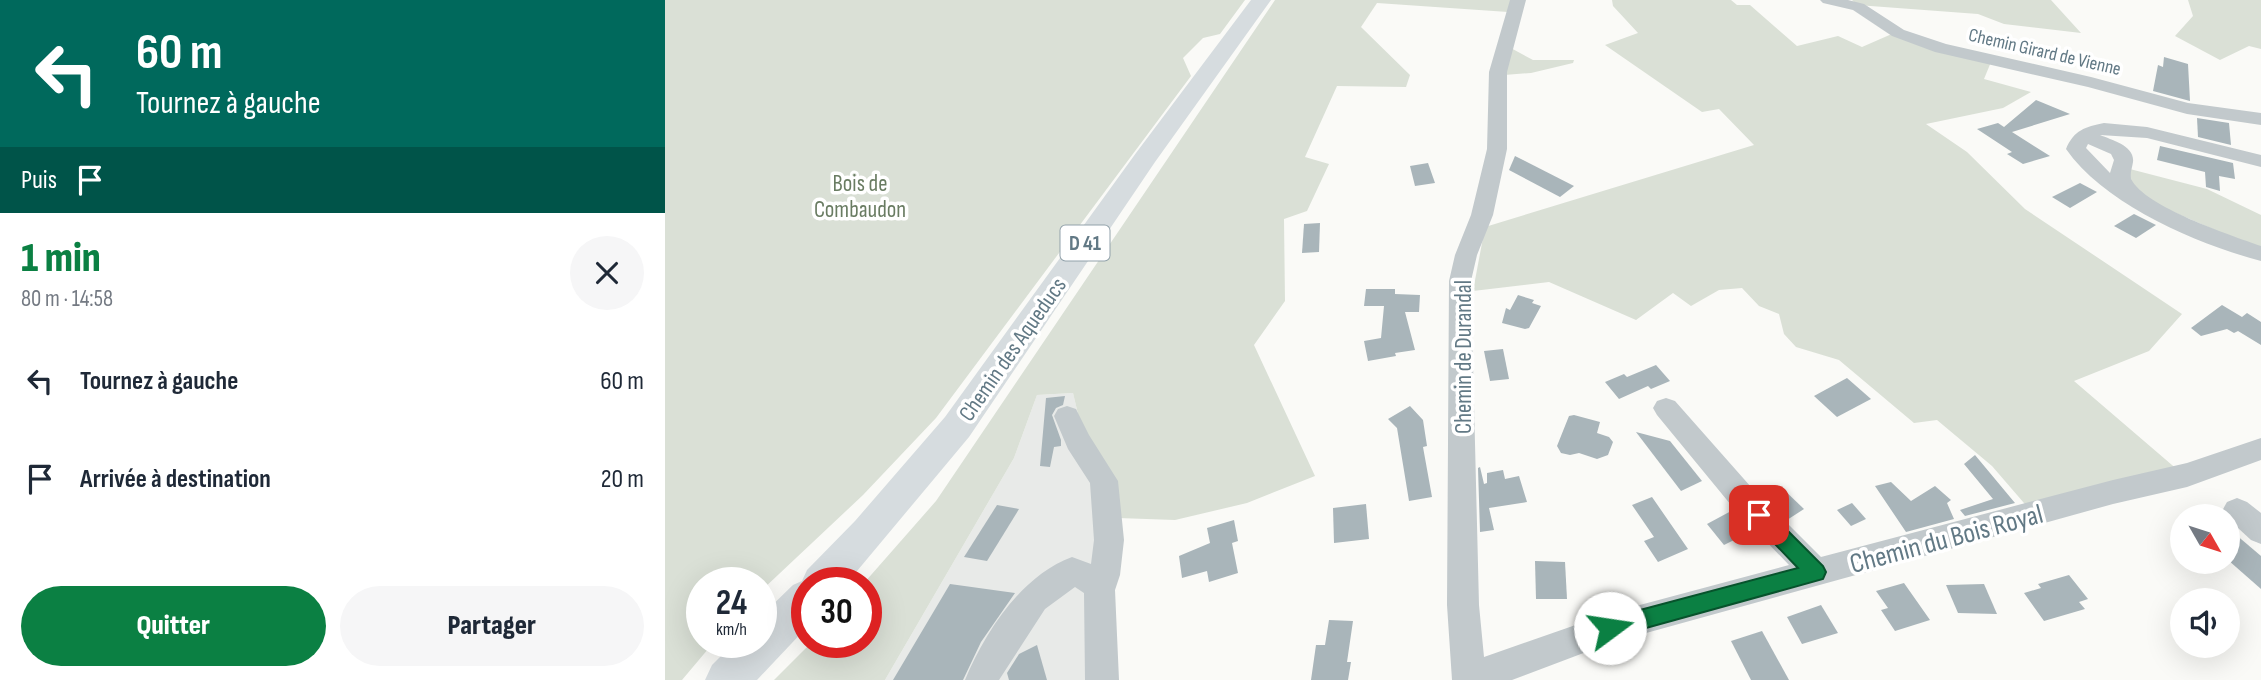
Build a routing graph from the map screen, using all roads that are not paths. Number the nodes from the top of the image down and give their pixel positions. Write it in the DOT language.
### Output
graph roads {
  1 [pos="1261,0"];
  2 [pos="1518,0"];
  3 [pos="1828,0"];
  4 [pos="2261,119"];
  5 [pos="2084,135"];
  6 [pos="2261,161"];
  7 [pos="2133,197"];
  8 [pos="2261,254"];
  9 [pos="1666,408"];
  10 [pos="1067,416"];
  11 [pos="2261,449"];
  12 [pos="2240,514"];
  13 [pos="2261,531"];
  14 [pos="836,567"];
  15 [pos="1816,572"];
  16 [pos="1099,590"];
  17 [pos="791,614"];
  18 [pos="1470,678"];
  19 [pos="727,680"];
  20 [pos="982,680"];
  21 [pos="1102,680"];
  1 -- 14 [label="main road, Chemin des Aqueducs / D 41"];
  2 -- 18 [label="street, Chemin de Durandal"];
  3 -- 4 [label="street, Chemin Girard de Vienne"];
  5 -- 6 [label="street"];
  5 -- 7 [label="street"];
  5 -- 7 [label="street"];
  7 -- 8 [label="street"];
  9 -- 15 [label="street"];
  10 -- 16 [label="street"];
  11 -- 15 [label="street, Chemin du Bois Royal"];
  12 -- 13 [label="street"];
  15 -- 18 [label="street, Chemin du Bois Royal"];
  16 -- 20 [label="street"];
  16 -- 21 [label="street"];
  17 -- 19 [label="main road"];
}
